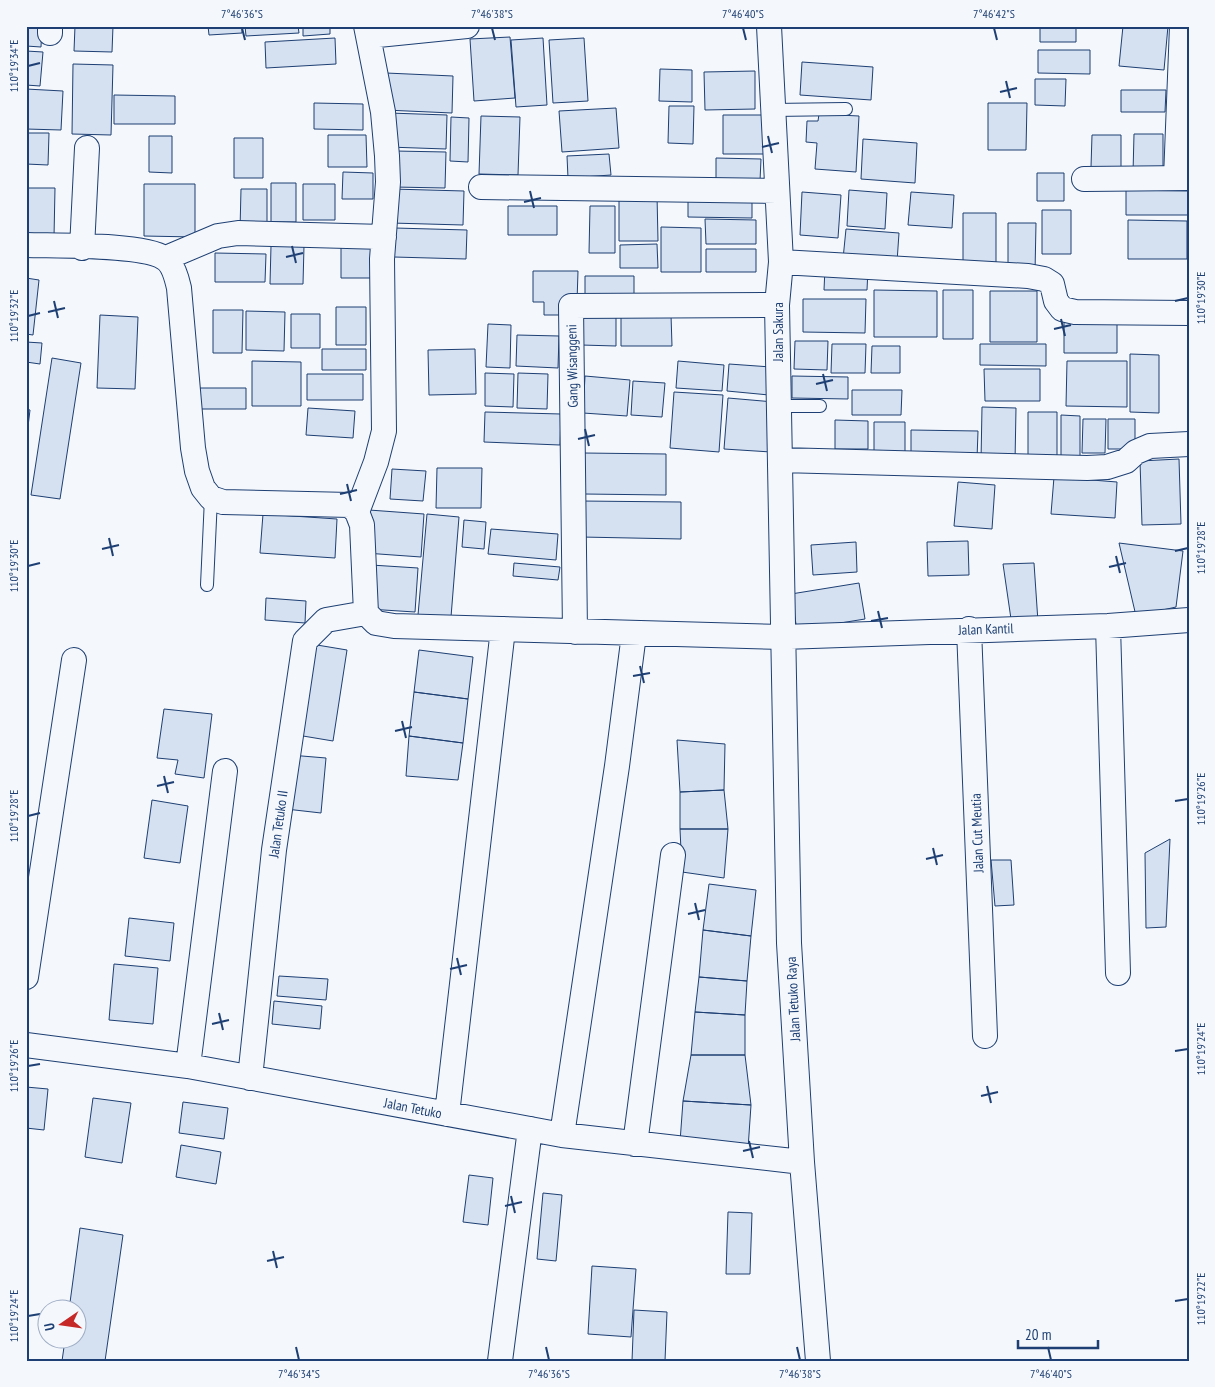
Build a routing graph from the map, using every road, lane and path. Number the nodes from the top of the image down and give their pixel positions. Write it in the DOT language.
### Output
graph roads {
  1 [pos="467,26"];
  2 [pos="769,26"];
  3 [pos="1182,26"];
  4 [pos="367,31"];
  5 [pos="846,109"];
  6 [pos="773,110"];
  7 [pos="87,148"];
  8 [pos="1183,178"];
  9 [pos="1084,179"];
  10 [pos="481,187"];
  11 [pos="776,191"];
  12 [pos="384,236"];
  13 [pos="26,245"];
  14 [pos="82,248"];
  15 [pos="166,258"];
  16 [pos="781,262"];
  17 [pos="777,305"];
  18 [pos="1189,313"];
  19 [pos="779,406"];
  20 [pos="820,406"];
  21 [pos="1189,444"];
  22 [pos="780,460"];
  23 [pos="211,498"];
  24 [pos="357,512"];
  25 [pos="207,586"];
  26 [pos="366,613"];
  27 [pos="1189,620"];
  28 [pos="1108,626"];
  29 [pos="503,629"];
  30 [pos="969,629"];
  31 [pos="575,632"];
  32 [pos="634,634"];
  33 [pos="783,637"];
  34 [pos="74,660"];
  35 [pos="225,771"];
  36 [pos="673,855"];
  37 [pos="1118,973"];
  38 [pos="26,977"];
  39 [pos="986,1036"];
  40 [pos="26,1045"];
  41 [pos="188,1066"];
  42 [pos="250,1078"];
  43 [pos="447,1114"];
  44 [pos="530,1130"];
  45 [pos="562,1136"];
  46 [pos="635,1144"];
  47 [pos="802,1162"];
  48 [pos="500,1361"];
  49 [pos="818,1361"];
  1 -- 4 [label="street"];
  2 -- 6 [label="street, Jalan Sakura"];
  3 -- 8 [label="street"];
  4 -- 12 [label="street"];
  5 -- 6 [label="lane"];
  6 -- 11 [label="street, Jalan Sakura"];
  7 -- 14 [label="street"];
  8 -- 9 [label="street"];
  10 -- 11 [label="street"];
  11 -- 16 [label="street, Jalan Sakura"];
  12 -- 15 [label="street"];
  12 -- 24 [label="street"];
  13 -- 14 [label="street"];
  14 -- 15 [label="street"];
  15 -- 23 [label="street"];
  16 -- 17 [label="street, Jalan Sakura"];
  16 -- 18 [label="street"];
  17 -- 19 [label="street, Jalan Sakura"];
  17 -- 31 [label="street, Gang Wisanggeni"];
  19 -- 20 [label="lane"];
  19 -- 22 [label="street, Jalan Sakura"];
  21 -- 22 [label="street"];
  22 -- 33 [label="street, Jalan Sakura"];
  23 -- 24 [label="street"];
  23 -- 25 [label="lane"];
  24 -- 26 [label="street"];
  26 -- 29 [label="street, Jalan Kantil"];
  26 -- 42 [label="street, Jalan Tetuko II"];
  27 -- 28 [label="street, Jalan Kantil"];
  28 -- 30 [label="street, Jalan Kantil"];
  28 -- 37 [label="street"];
  29 -- 31 [label="street, Jalan Kantil"];
  29 -- 43 [label="street"];
  30 -- 33 [label="street, Jalan Kantil"];
  30 -- 39 [label="street, Jalan Cut Meutia"];
  31 -- 32 [label="street, Jalan Kantil"];
  32 -- 33 [label="street, Jalan Kantil"];
  32 -- 45 [label="street"];
  33 -- 47 [label="street, Jalan Tetuko Raya"];
  34 -- 38 [label="street"];
  35 -- 41 [label="street"];
  36 -- 46 [label="street"];
  40 -- 41 [label="street, Jalan Tetuko"];
  41 -- 42 [label="street, Jalan Tetuko"];
  42 -- 43 [label="street, Jalan Tetuko"];
  43 -- 44 [label="street, Jalan Tetuko"];
  44 -- 45 [label="street, Jalan Tetuko"];
  44 -- 48 [label="street"];
  45 -- 46 [label="street, Jalan Tetuko"];
  46 -- 47 [label="street, Jalan Tetuko"];
  47 -- 49 [label="street, Jalan Tetuko Raya"];
}
